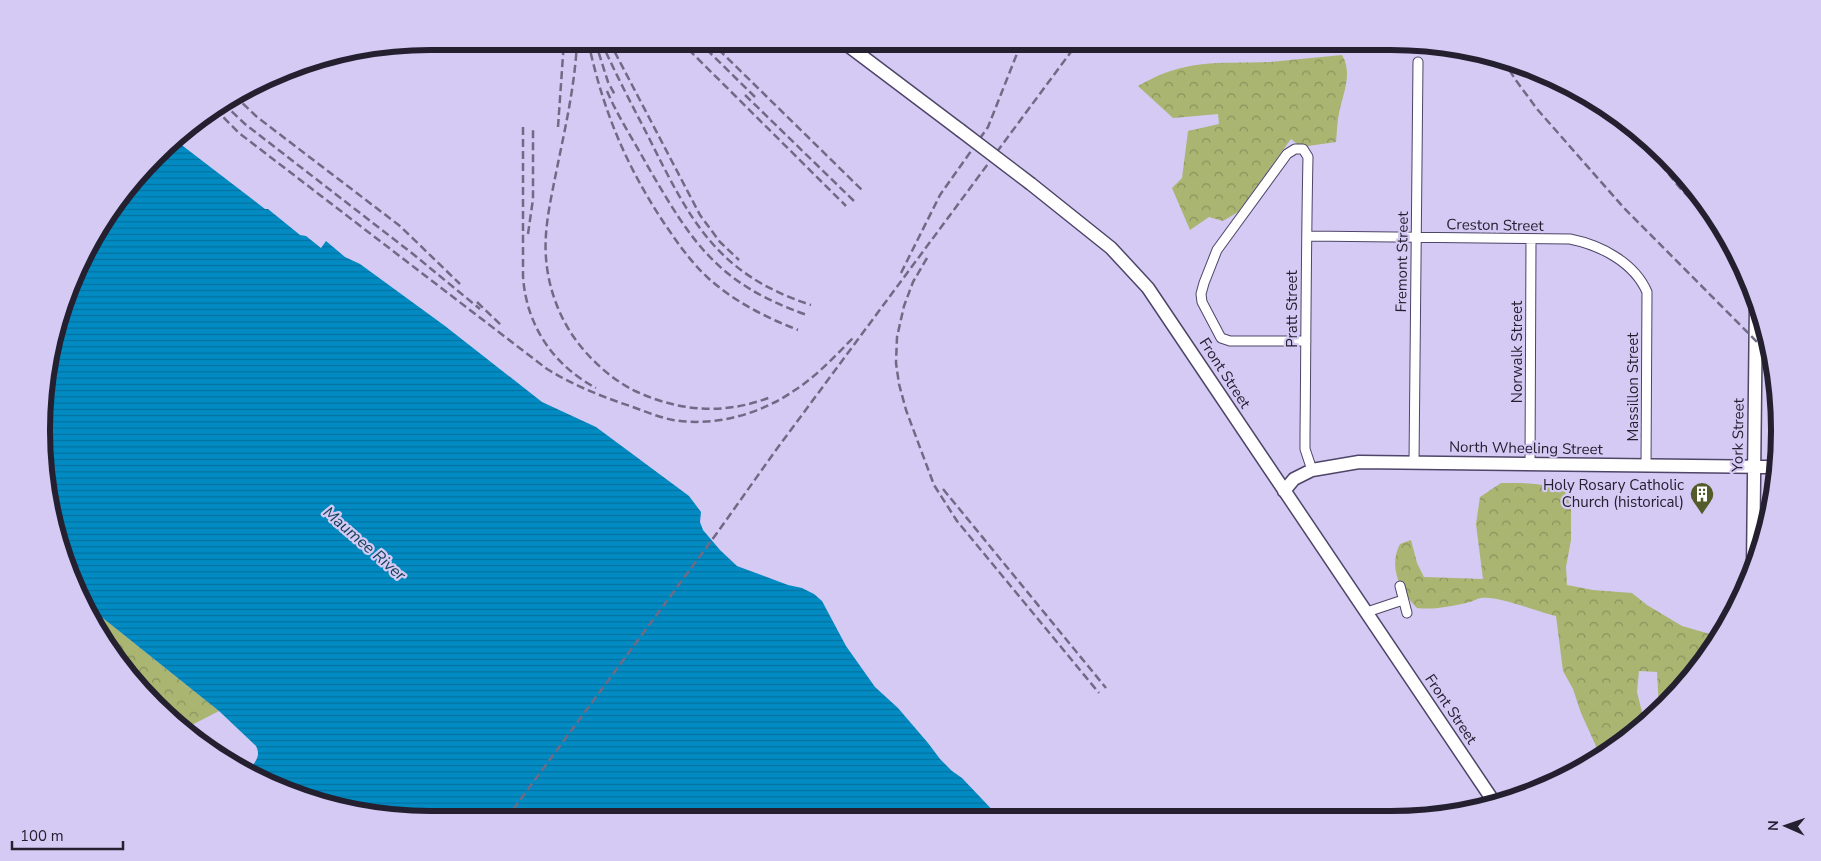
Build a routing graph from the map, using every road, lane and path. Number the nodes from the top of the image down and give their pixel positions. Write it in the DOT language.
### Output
graph roads {
  1 [pos="854,50"];
  2 [pos="1418,62"];
  3 [pos="1306,236"];
  4 [pos="1416,238"];
  5 [pos="1531,240"];
  6 [pos="1647,308"];
  7 [pos="1756,324"];
  8 [pos="1306,341"];
  9 [pos="1414,463"];
  10 [pos="1530,465"];
  11 [pos="1646,466"];
  12 [pos="1754,467"];
  13 [pos="1769,467"];
  14 [pos="1312,470"];
  15 [pos="1284,491"];
  16 [pos="1754,543"];
  17 [pos="1400,586"];
  18 [pos="1403,600"];
  19 [pos="1367,612"];
  20 [pos="1407,613"];
  21 [pos="1491,797"];
  1 -- 15 [label="street, Front Street, bridge"];
  2 -- 4 [label="street, Fremont Street"];
  3 -- 4 [label="street, Creston Street"];
  3 -- 8 [label="street, Pratt Street"];
  3 -- 8 [label="street, Pratt Street"];
  4 -- 5 [label="street, Creston Street"];
  4 -- 9 [label="street, Fremont Street"];
  5 -- 6 [label="street, Creston Street"];
  5 -- 10 [label="street, Norwalk Street"];
  6 -- 11 [label="street, Massillon Street"];
  7 -- 12 [label="street, York Street"];
  8 -- 14 [label="street, Pratt Street"];
  9 -- 10 [label="street, North Wheeling Street"];
  9 -- 14 [label="street, North Wheeling Street"];
  10 -- 11 [label="street, North Wheeling Street"];
  11 -- 12 [label="street, North Wheeling Street"];
  12 -- 13 [label="street, North Wheeling Street"];
  12 -- 16 [label="street, York Street"];
  14 -- 15 [label="street, North Wheeling Street"];
  15 -- 19 [label="street, Front Street"];
  17 -- 18 [label="street"];
  18 -- 19 [label="street"];
  18 -- 20 [label="street"];
  19 -- 21 [label="street, Front Street"];
}
